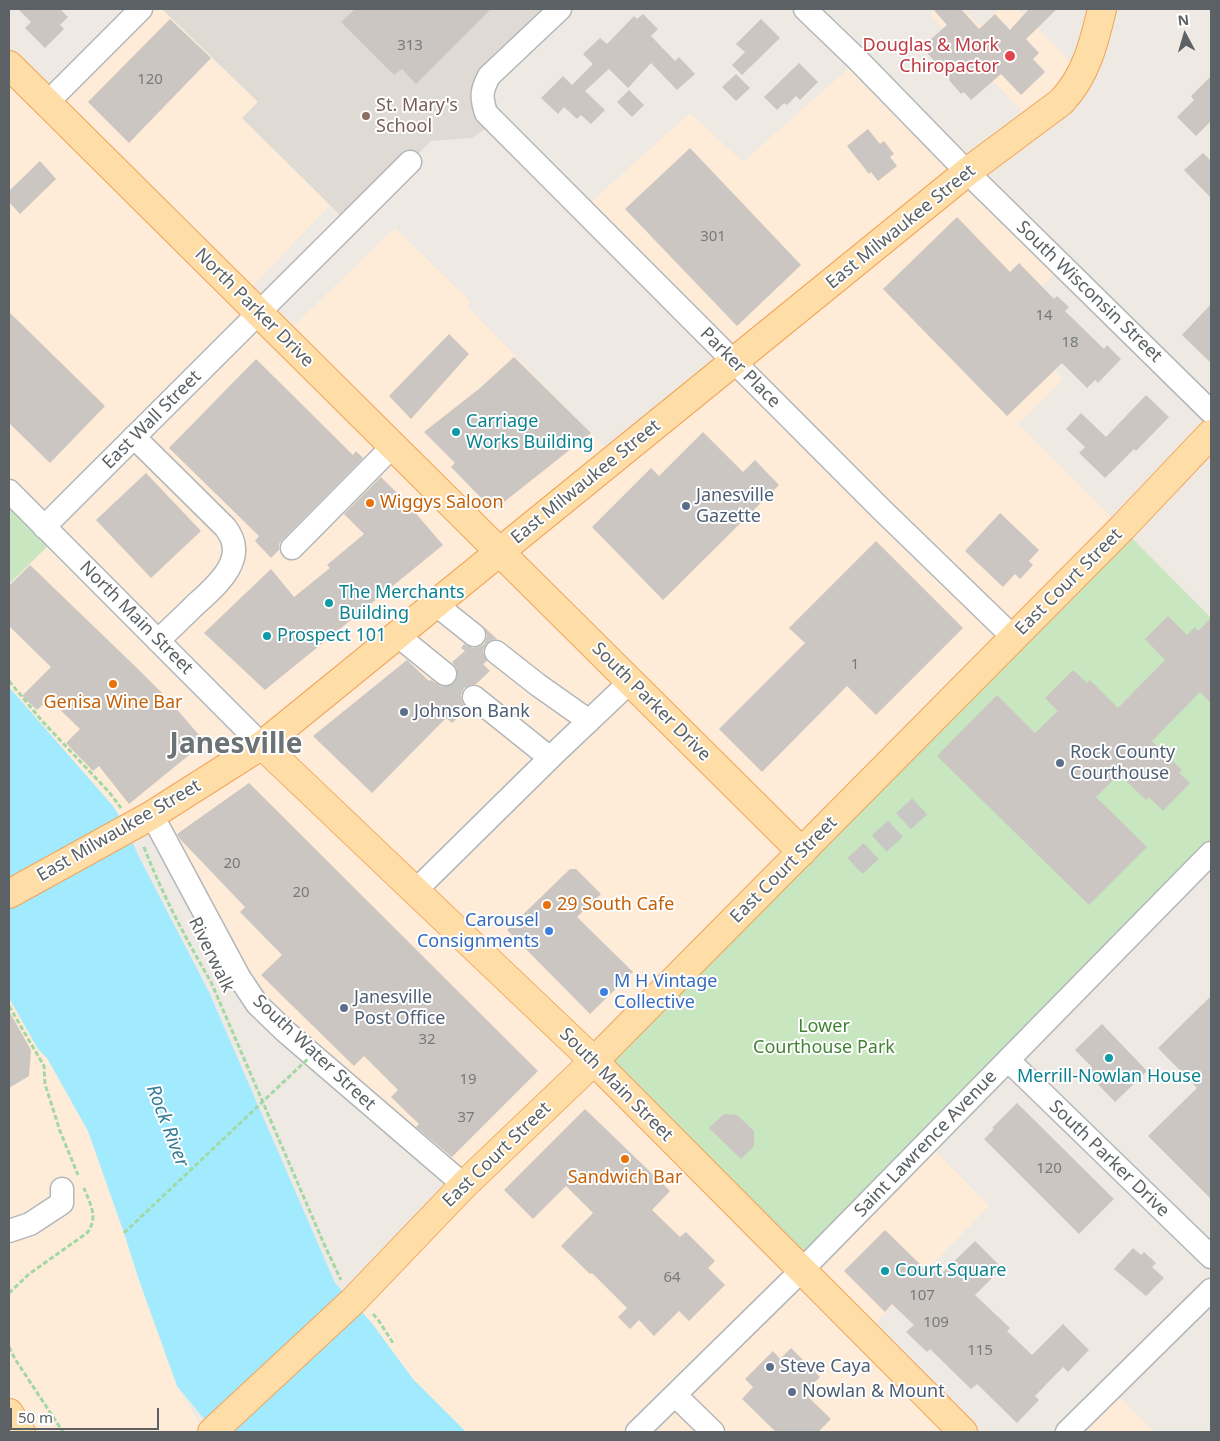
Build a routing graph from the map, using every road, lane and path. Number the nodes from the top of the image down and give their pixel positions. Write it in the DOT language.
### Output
graph roads {
  1 [pos="141,9"];
  2 [pos="560,9"];
  3 [pos="805,9"];
  4 [pos="1102,9"];
  5 [pos="9,65"];
  6 [pos="47,104"];
  7 [pos="410,162"];
  8 [pos="967,172"];
  9 [pos="260,314"];
  10 [pos="734,362"];
  11 [pos="1211,412"];
  12 [pos="1211,434"];
  13 [pos="134,438"];
  14 [pos="393,446"];
  15 [pos="9,491"];
  16 [pos="44,527"];
  17 [pos="292,548"];
  18 [pos="499,552"];
  19 [pos="435,604"];
  20 [pos="397,635"];
  21 [pos="474,635"];
  22 [pos="1014,638"];
  23 [pos="158,641"];
  24 [pos="496,652"];
  25 [pos="445,674"];
  26 [pos="9,681"];
  27 [pos="631,681"];
  28 [pos="474,697"];
  29 [pos="589,721"];
  30 [pos="262,745"];
  31 [pos="550,758"];
  32 [pos="138,823"];
  33 [pos="802,852"];
  34 [pos="1211,853"];
  35 [pos="415,891"];
  36 [pos="9,894"];
  37 [pos="9,1006"];
  38 [pos="312,1055"];
  39 [pos="1008,1060"];
  40 [pos="594,1061"];
  41 [pos="44,1066"];
  42 [pos="464,1185"];
  43 [pos="62,1189"];
  44 [pos="9,1232"];
  45 [pos="124,1233"];
  46 [pos="1211,1257"];
  47 [pos="801,1271"];
  48 [pos="1211,1290"];
  49 [pos="354,1299"];
  50 [pos="393,1343"];
  51 [pos="9,1347"];
  52 [pos="676,1396"];
  53 [pos="9,1413"];
  54 [pos="21,1432"];
  55 [pos="63,1432"];
  56 [pos="212,1432"];
  57 [pos="638,1432"];
  58 [pos="713,1432"];
  59 [pos="963,1432"];
  60 [pos="1067,1432"];
  1 -- 6 [label="street"];
  2 -- 10 [label="street, Parker Place"];
  3 -- 8 [label="street, South Wisconsin Street"];
  4 -- 8 [label="main road, East Milwaukee Street"];
  5 -- 6 [label="main road, North Parker Drive"];
  6 -- 9 [label="main road, North Parker Drive"];
  7 -- 9 [label="street, East Wall Street"];
  8 -- 10 [label="main road, East Milwaukee Street"];
  8 -- 11 [label="street, South Wisconsin Street"];
  9 -- 13 [label="street, East Wall Street"];
  9 -- 14 [label="main road, North Parker Drive"];
  10 -- 18 [label="main road, East Milwaukee Street"];
  10 -- 22 [label="street, Parker Place"];
  12 -- 22 [label="main road, East Court Street"];
  13 -- 16 [label="street, East Wall Street"];
  13 -- 23 [label="street"];
  14 -- 17 [label="street"];
  14 -- 18 [label="main road, North Parker Drive"];
  15 -- 16 [label="street, North Main Street"];
  16 -- 23 [label="street, North Main Street"];
  18 -- 19 [label="main road, East Milwaukee Street"];
  18 -- 27 [label="main road, South Parker Drive"];
  19 -- 20 [label="main road, East Milwaukee Street"];
  19 -- 21 [label="street"];
  20 -- 25 [label="street"];
  20 -- 30 [label="main road, East Milwaukee Street"];
  22 -- 33 [label="main road, East Court Street"];
  23 -- 30 [label="street, North Main Street"];
  24 -- 29 [label="street"];
  26 -- 32 [label="path, Riverwalk"];
  27 -- 29 [label="street"];
  27 -- 33 [label="main road, South Parker Drive"];
  28 -- 31 [label="street"];
  29 -- 31 [label="street"];
  30 -- 32 [label="main road, East Milwaukee Street"];
  30 -- 35 [label="main road, South Main Street"];
  31 -- 35 [label="street"];
  32 -- 36 [label="main road, East Milwaukee Street"];
  32 -- 38 [label="street, South Water Street"];
  32 -- 49 [label="path, Riverwalk"];
  33 -- 40 [label="main road, East Court Street"];
  34 -- 39 [label="street, Saint Lawrence Avenue"];
  35 -- 40 [label="main road, South Main Street"];
  37 -- 41 [label="path"];
  38 -- 42 [label="street, South Water Street"];
  38 -- 45 [label="path, bridge"];
  39 -- 46 [label="street, South Parker Drive"];
  39 -- 47 [label="street, Saint Lawrence Avenue"];
  40 -- 42 [label="main road, East Court Street"];
  40 -- 47 [label="main road, South Main Street"];
  42 -- 49 [label="main road, East Court Street"];
  43 -- 44 [label="street"];
  47 -- 52 [label="street, Saint Lawrence Avenue"];
  47 -- 59 [label="main road, South Main Street"];
  48 -- 60 [label="street"];
  49 -- 50 [label="path, Riverwalk"];
  49 -- 56 [label="main road, East Court Street"];
  51 -- 55 [label="path"];
  52 -- 57 [label="street, Saint Lawrence Avenue"];
  52 -- 58 [label="street"];
  53 -- 54 [label="main road"];
}
